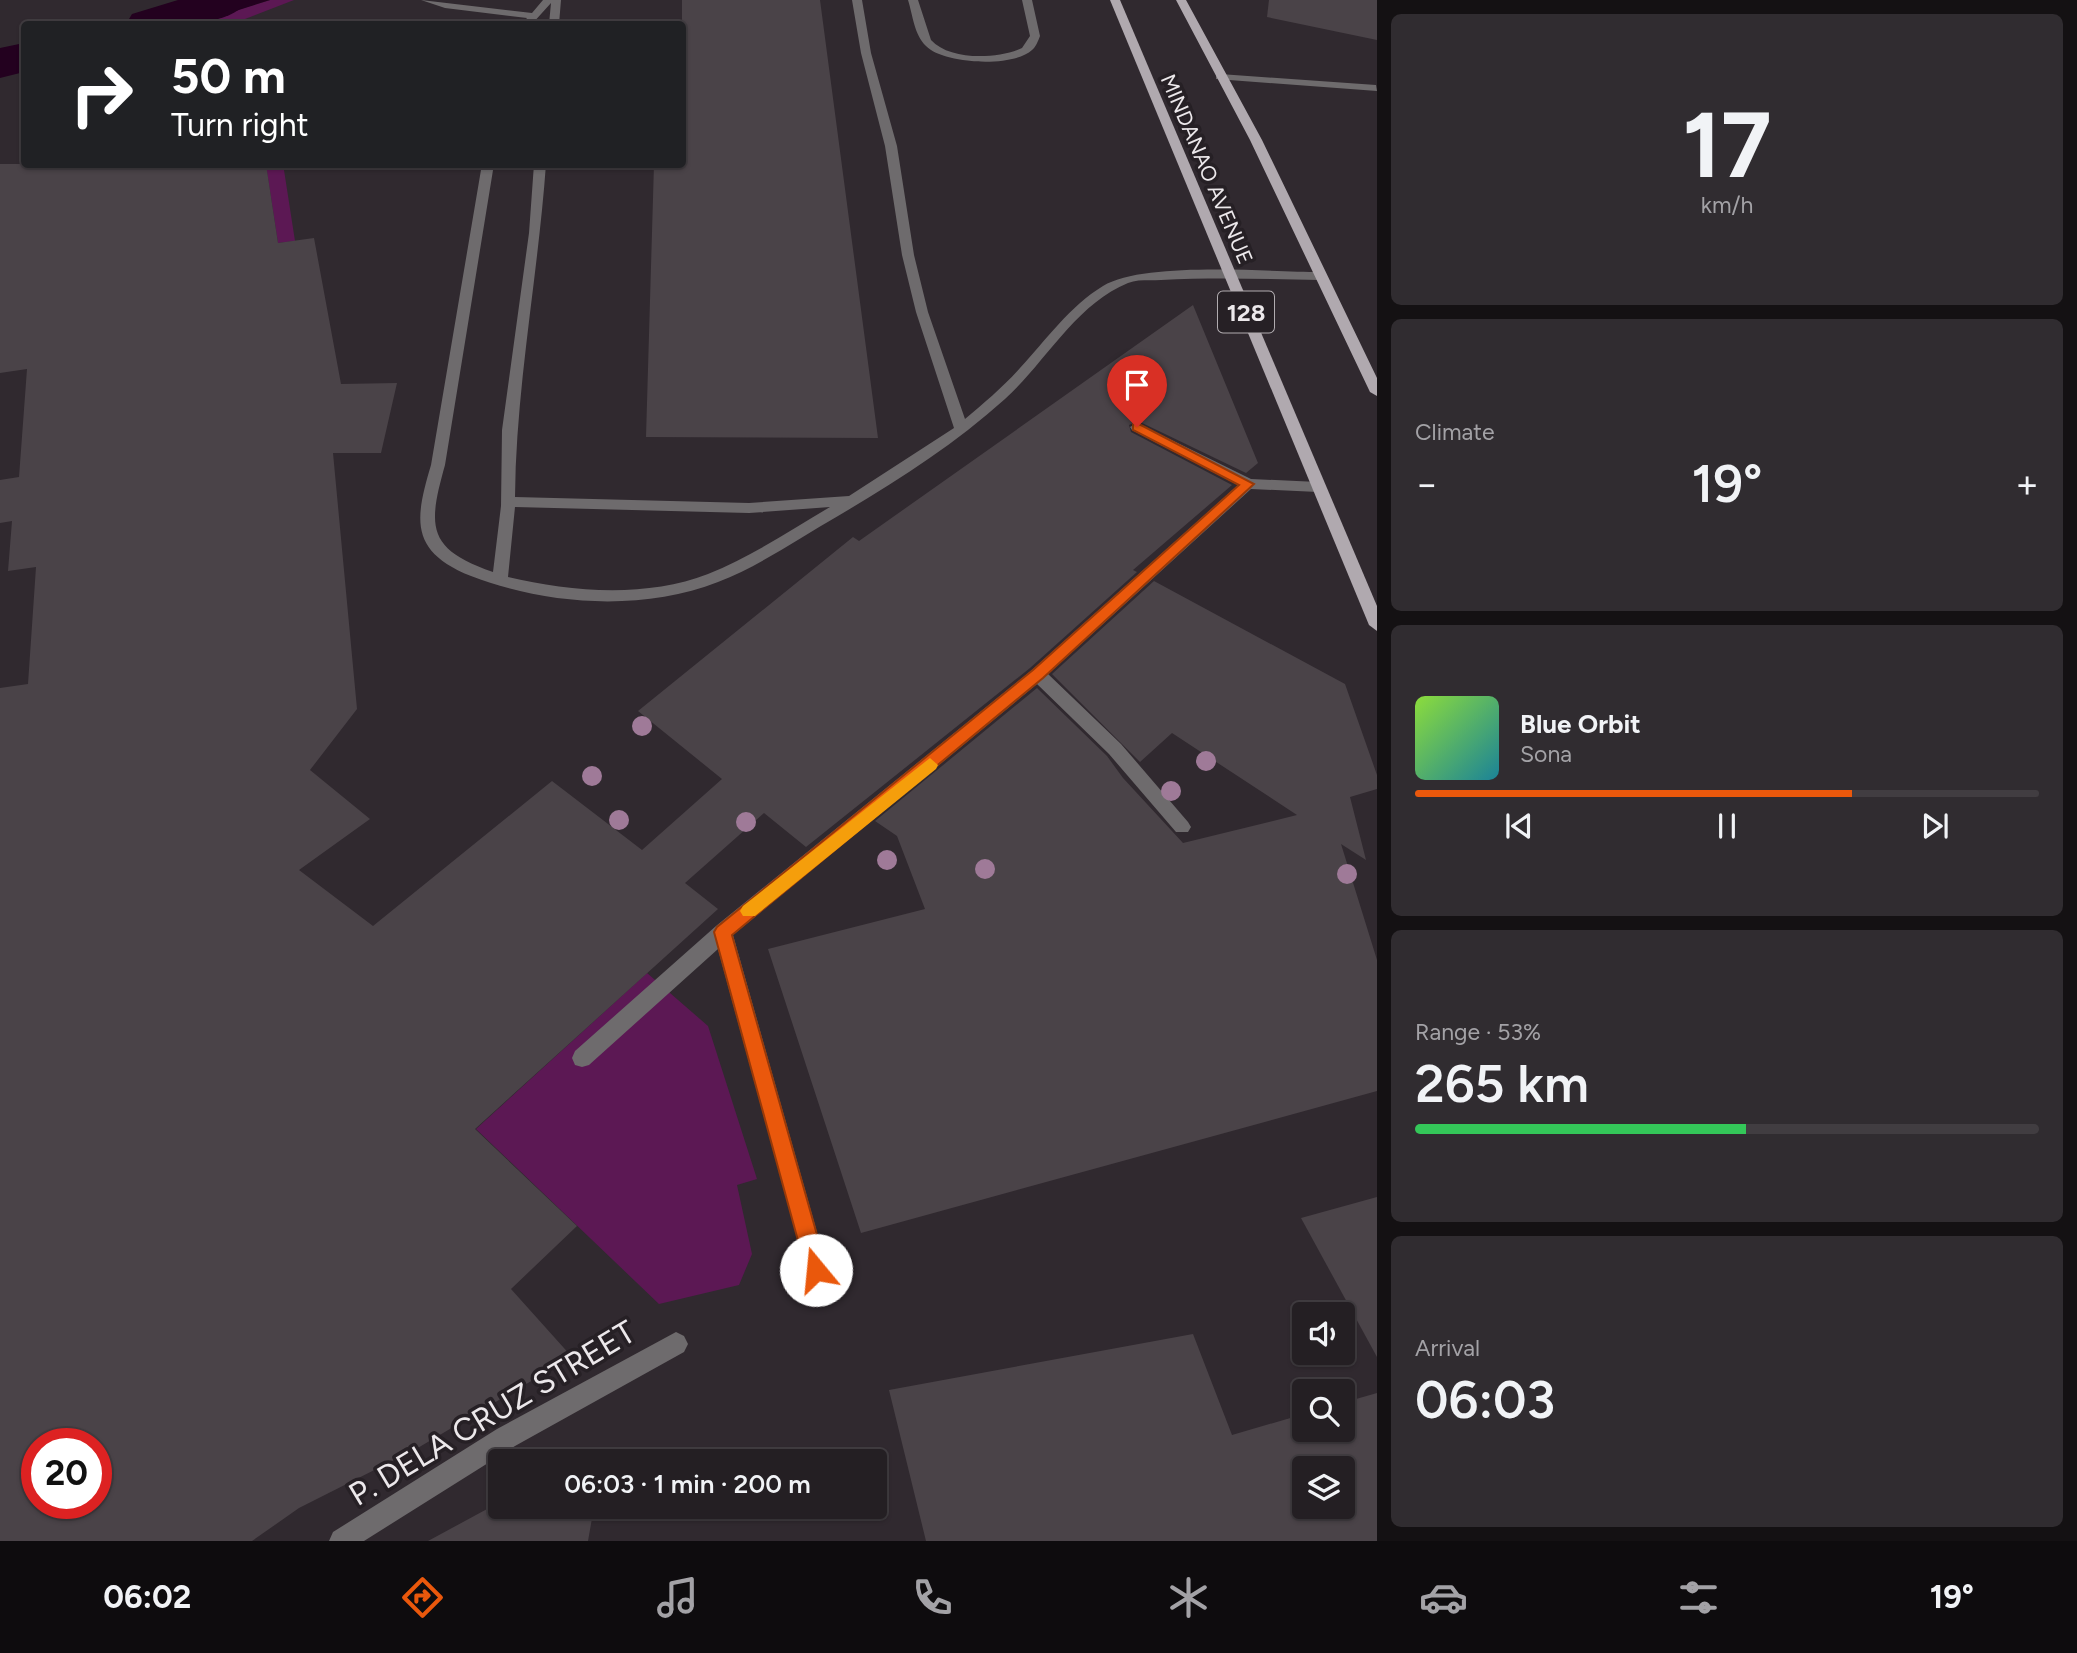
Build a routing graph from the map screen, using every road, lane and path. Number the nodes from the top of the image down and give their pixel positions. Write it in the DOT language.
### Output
graph roads {
  1 [pos="426,0"];
  2 [pos="548,0"];
  3 [pos="555,0"];
  4 [pos="858,0"];
  5 [pos="913,0"];
  6 [pos="1027,0"];
  7 [pos="1115,0"];
  8 [pos="1181,0"];
  9 [pos="535,16"];
  10 [pos="530,21"];
  11 [pos="554,21"];
  12 [pos="1220,77"];
  13 [pos="1376,88"];
  14 [pos="487,168"];
  15 [pos="540,168"];
  16 [pos="1232,276"];
  17 [pos="1320,276"];
  18 [pos="1377,392"];
  19 [pos="1137,427"];
  20 [pos="961,428"];
  21 [pos="1248,484"];
  22 [pos="1318,487"];
  23 [pos="852,501"];
  24 [pos="508,502"];
  25 [pos="500,581"];
  26 [pos="1377,625"];
  27 [pos="1038,674"];
  28 [pos="1182,827"];
  29 [pos="723,932"];
  30 [pos="582,1058"];
  31 [pos="824,1296"];
  32 [pos="676,1344"];
  33 [pos="342,1541"];
  1 -- 9 [label="street"];
  2 -- 9 [label="street"];
  3 -- 11 [label="street"];
  4 -- 20 [label="street"];
  5 -- 6 [label="street"];
  7 -- 16 [label="main road, MINDANAO AVENUE / 128"];
  8 -- 12 [label="main road, MINDANAO AVENUE"];
  9 -- 10 [label="street"];
  12 -- 13 [label="street"];
  12 -- 17 [label="main road, MINDANAO AVENUE"];
  14 -- 25 [label="street"];
  15 -- 24 [label="street"];
  16 -- 17 [label="street"];
  16 -- 20 [label="street"];
  16 -- 22 [label="main road, MINDANAO AVENUE / 128"];
  17 -- 18 [label="main road, MINDANAO AVENUE"];
  19 -- 21 [label="street"];
  20 -- 23 [label="street"];
  21 -- 22 [label="street"];
  21 -- 27 [label="street"];
  22 -- 26 [label="main road, MINDANAO AVENUE / 128"];
  23 -- 24 [label="street"];
  23 -- 25 [label="street"];
  24 -- 25 [label="street"];
  27 -- 28 [label="street"];
  27 -- 29 [label="street"];
  29 -- 30 [label="street"];
  29 -- 31 [label="street"];
  32 -- 33 [label="street, P. DELA CRUZ STREET"];
}
